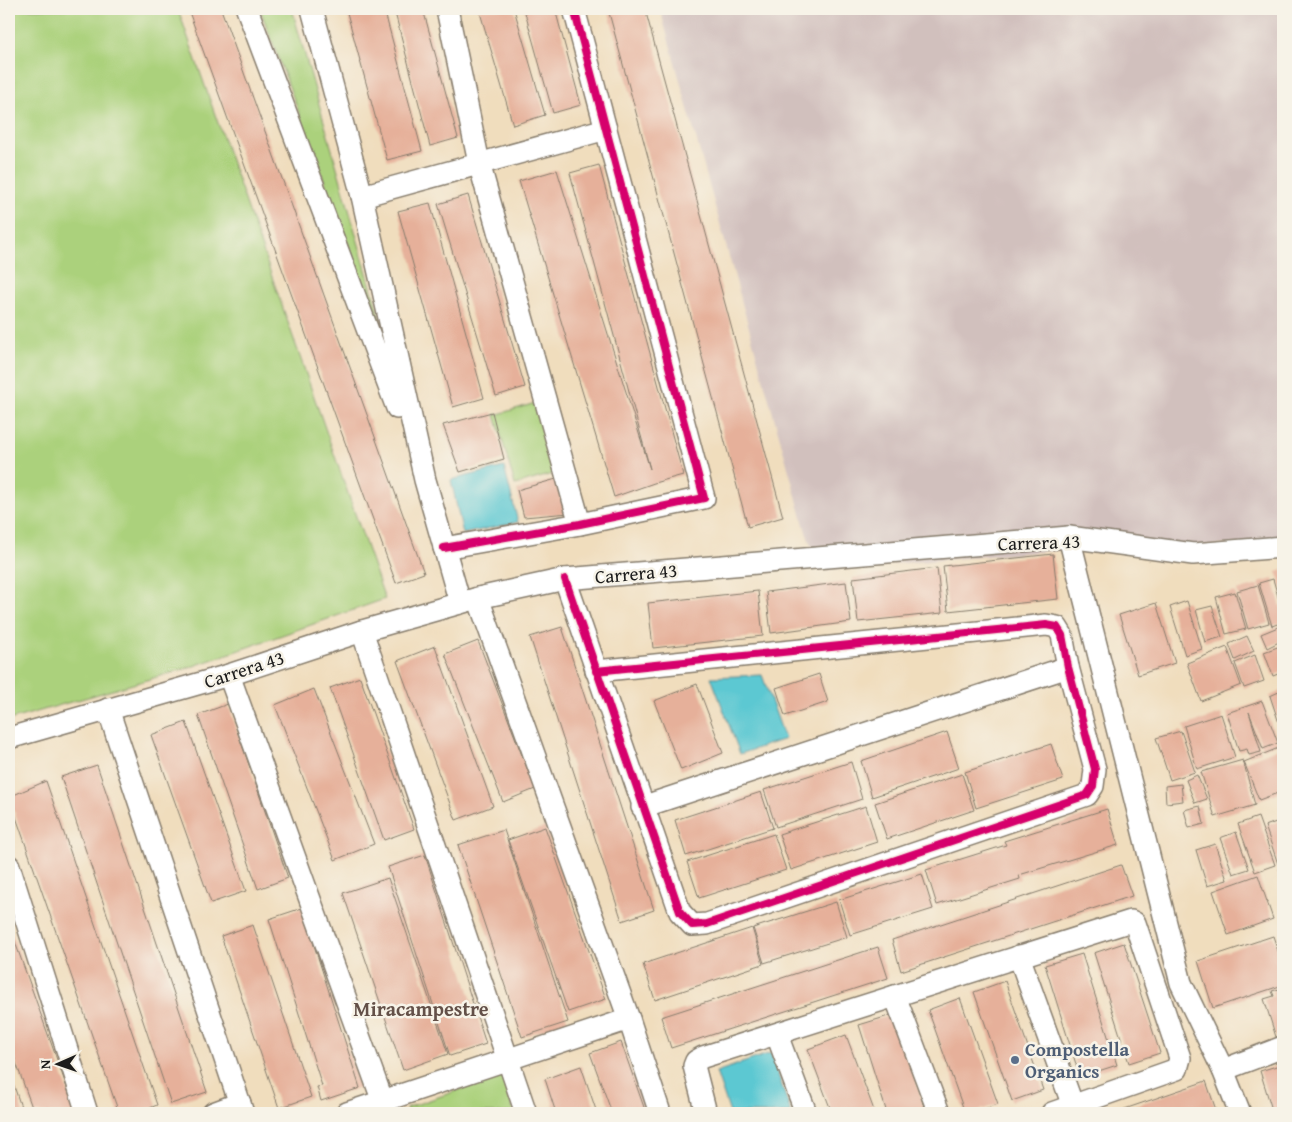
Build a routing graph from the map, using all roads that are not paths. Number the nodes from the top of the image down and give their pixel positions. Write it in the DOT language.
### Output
graph roads {
  1 [pos="247,9"];
  2 [pos="312,9"];
  3 [pos="447,9"];
  4 [pos="574,9"];
  5 [pos="606,129"];
  6 [pos="479,163"];
  7 [pos="362,196"];
  8 [pos="425,480"];
  9 [pos="580,524"];
  10 [pos="1069,537"];
  11 [pos="444,548"];
  12 [pos="1283,548"];
  13 [pos="565,579"];
  14 [pos="469,600"];
  15 [pos="362,631"];
  16 [pos="1068,667"];
  17 [pos="596,671"];
  18 [pos="229,675"];
  19 [pos="108,709"];
  20 [pos="9,738"];
  21 [pos="642,808"];
  22 [pos="9,866"];
  23 [pos="1019,956"];
  24 [pos="895,996"];
  25 [pos="628,1019"];
  26 [pos="777,1035"];
  27 [pos="1283,1047"];
  28 [pos="508,1059"];
  29 [pos="1223,1070"];
  30 [pos="1073,1106"];
  31 [pos="385,1107"];
  32 [pos="242,1108"];
  33 [pos="87,1113"];
  34 [pos="213,1113"];
  35 [pos="347,1113"];
  36 [pos="526,1113"];
  37 [pos="660,1113"];
  38 [pos="706,1113"];
  39 [pos="806,1113"];
  40 [pos="939,1113"];
  41 [pos="1052,1113"];
  42 [pos="1240,1113"];
  1 -- 8 [label="street"];
  2 -- 7 [label="street"];
  3 -- 6 [label="street"];
  4 -- 5 [label="street"];
  5 -- 6 [label="street"];
  5 -- 9 [label="street"];
  6 -- 7 [label="street"];
  6 -- 9 [label="street"];
  7 -- 8 [label="street"];
  8 -- 11 [label="street"];
  9 -- 11 [label="street"];
  10 -- 12 [label="street, Carrera 43"];
  10 -- 13 [label="street, Carrera 43"];
  10 -- 29 [label="street"];
  11 -- 14 [label="street"];
  13 -- 14 [label="street, Carrera 43"];
  13 -- 17 [label="street"];
  14 -- 15 [label="street, Carrera 43"];
  14 -- 25 [label="street"];
  15 -- 18 [label="street, Carrera 43"];
  15 -- 28 [label="street"];
  16 -- 17 [label="street"];
  16 -- 21 [label="street"];
  16 -- 21 [label="street"];
  17 -- 21 [label="street"];
  18 -- 19 [label="street, Carrera 43"];
  18 -- 31 [label="street"];
  19 -- 20 [label="street, Carrera 43"];
  19 -- 32 [label="street"];
  22 -- 33 [label="street"];
  23 -- 24 [label="street"];
  23 -- 30 [label="street"];
  23 -- 30 [label="street"];
  24 -- 26 [label="street"];
  24 -- 40 [label="street"];
  25 -- 28 [label="street"];
  25 -- 37 [label="street"];
  26 -- 38 [label="street"];
  26 -- 39 [label="street"];
  27 -- 29 [label="street"];
  28 -- 31 [label="street"];
  28 -- 36 [label="street"];
  29 -- 42 [label="street"];
  30 -- 41 [label="street"];
  31 -- 35 [label="street"];
  32 -- 34 [label="street"];
}
